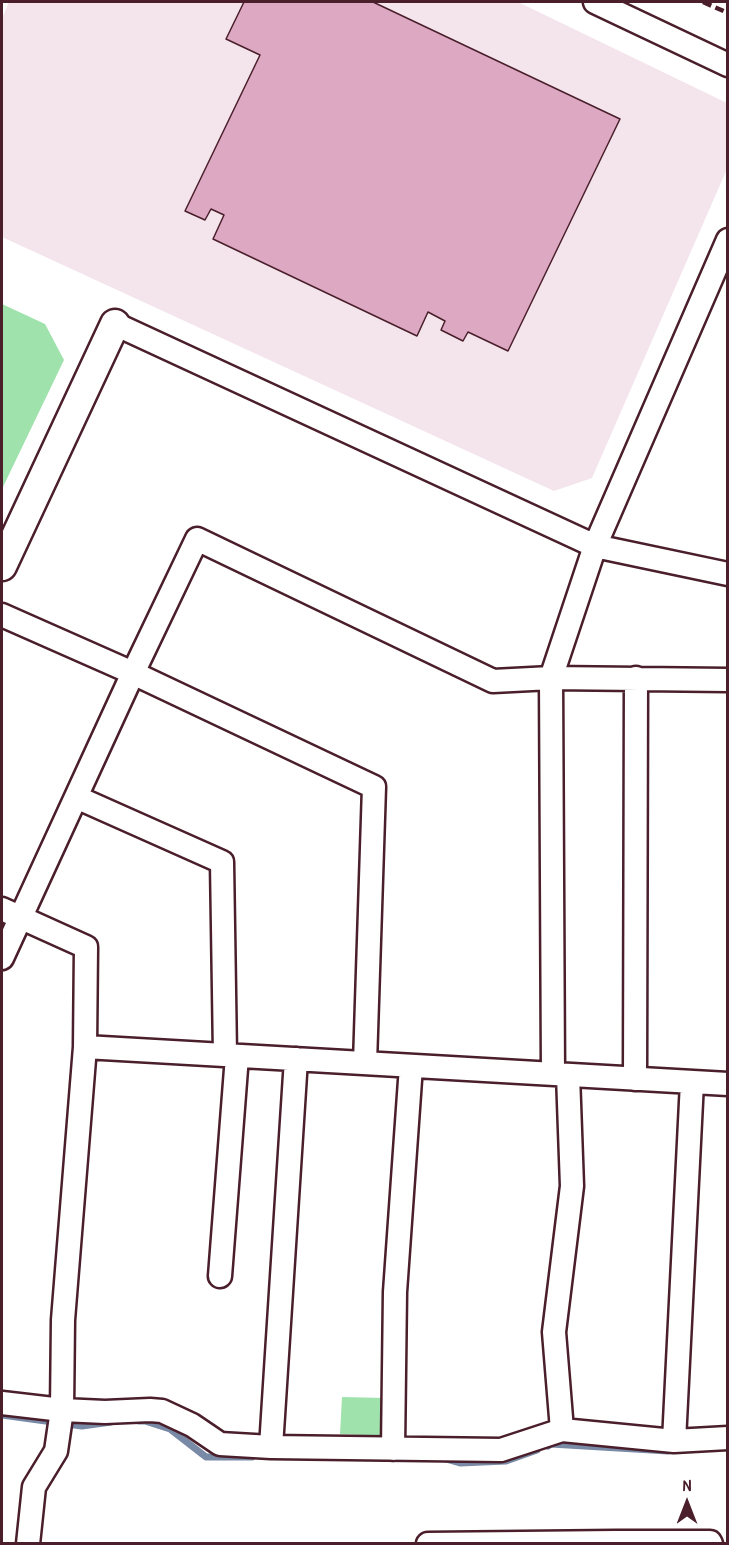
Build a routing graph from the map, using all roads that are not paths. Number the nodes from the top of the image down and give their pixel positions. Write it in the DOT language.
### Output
graph roads {
  1 [pos="595,2"];
  2 [pos="728,65"];
  3 [pos="728,240"];
  4 [pos="115,324"];
  5 [pos="595,546"];
  6 [pos="2,566"];
  7 [pos="728,574"];
  8 [pos="2,615"];
  9 [pos="133,673"];
  10 [pos="551,678"];
  11 [pos="636,678"];
  12 [pos="728,680"];
  13 [pos="76,797"];
  14 [pos="11,913"];
  15 [pos="2,957"];
  16 [pos="85,1047"];
  17 [pos="231,1055"];
  18 [pos="296,1059"];
  19 [pos="365,1063"];
  20 [pos="411,1066"];
  21 [pos="561,1074"];
  22 [pos="635,1079"];
  23 [pos="692,1082"];
  24 [pos="728,1084"];
  25 [pos="220,1276"];
  26 [pos="2,1403"];
  27 [pos="62,1410"];
  28 [pos="562,1430"];
  29 [pos="728,1438"];
  30 [pos="674,1441"];
  31 [pos="271,1447"];
  32 [pos="393,1449"];
  33 [pos="515,1543"];
  34 [pos="616,1543"];
  35 [pos="28,1544"];
  36 [pos="428,1544"];
  37 [pos="711,1544"];
  1 -- 2 [label="street"];
  3 -- 5 [label="street"];
  4 -- 5 [label="street"];
  4 -- 6 [label="street"];
  5 -- 7 [label="street"];
  5 -- 10 [label="street"];
  8 -- 9 [label="street"];
  9 -- 10 [label="street"];
  9 -- 13 [label="street"];
  9 -- 19 [label="street"];
  10 -- 11 [label="street"];
  10 -- 21 [label="street"];
  11 -- 12 [label="street"];
  11 -- 22 [label="street"];
  13 -- 14 [label="street"];
  13 -- 17 [label="street"];
  14 -- 15 [label="street"];
  14 -- 16 [label="street"];
  16 -- 17 [label="street"];
  16 -- 27 [label="street"];
  17 -- 18 [label="street"];
  17 -- 25 [label="street"];
  18 -- 19 [label="street"];
  18 -- 31 [label="street"];
  19 -- 20 [label="street"];
  20 -- 21 [label="street"];
  20 -- 32 [label="street"];
  21 -- 22 [label="street"];
  21 -- 28 [label="street"];
  22 -- 23 [label="street"];
  23 -- 24 [label="street"];
  23 -- 30 [label="street"];
  26 -- 27 [label="street"];
  27 -- 31 [label="street"];
  27 -- 35 [label="street"];
  28 -- 30 [label="street"];
  28 -- 32 [label="street"];
  29 -- 30 [label="street"];
  31 -- 32 [label="street"];
  33 -- 34 [label="street"];
  33 -- 36 [label="street"];
  34 -- 37 [label="street"];
}
